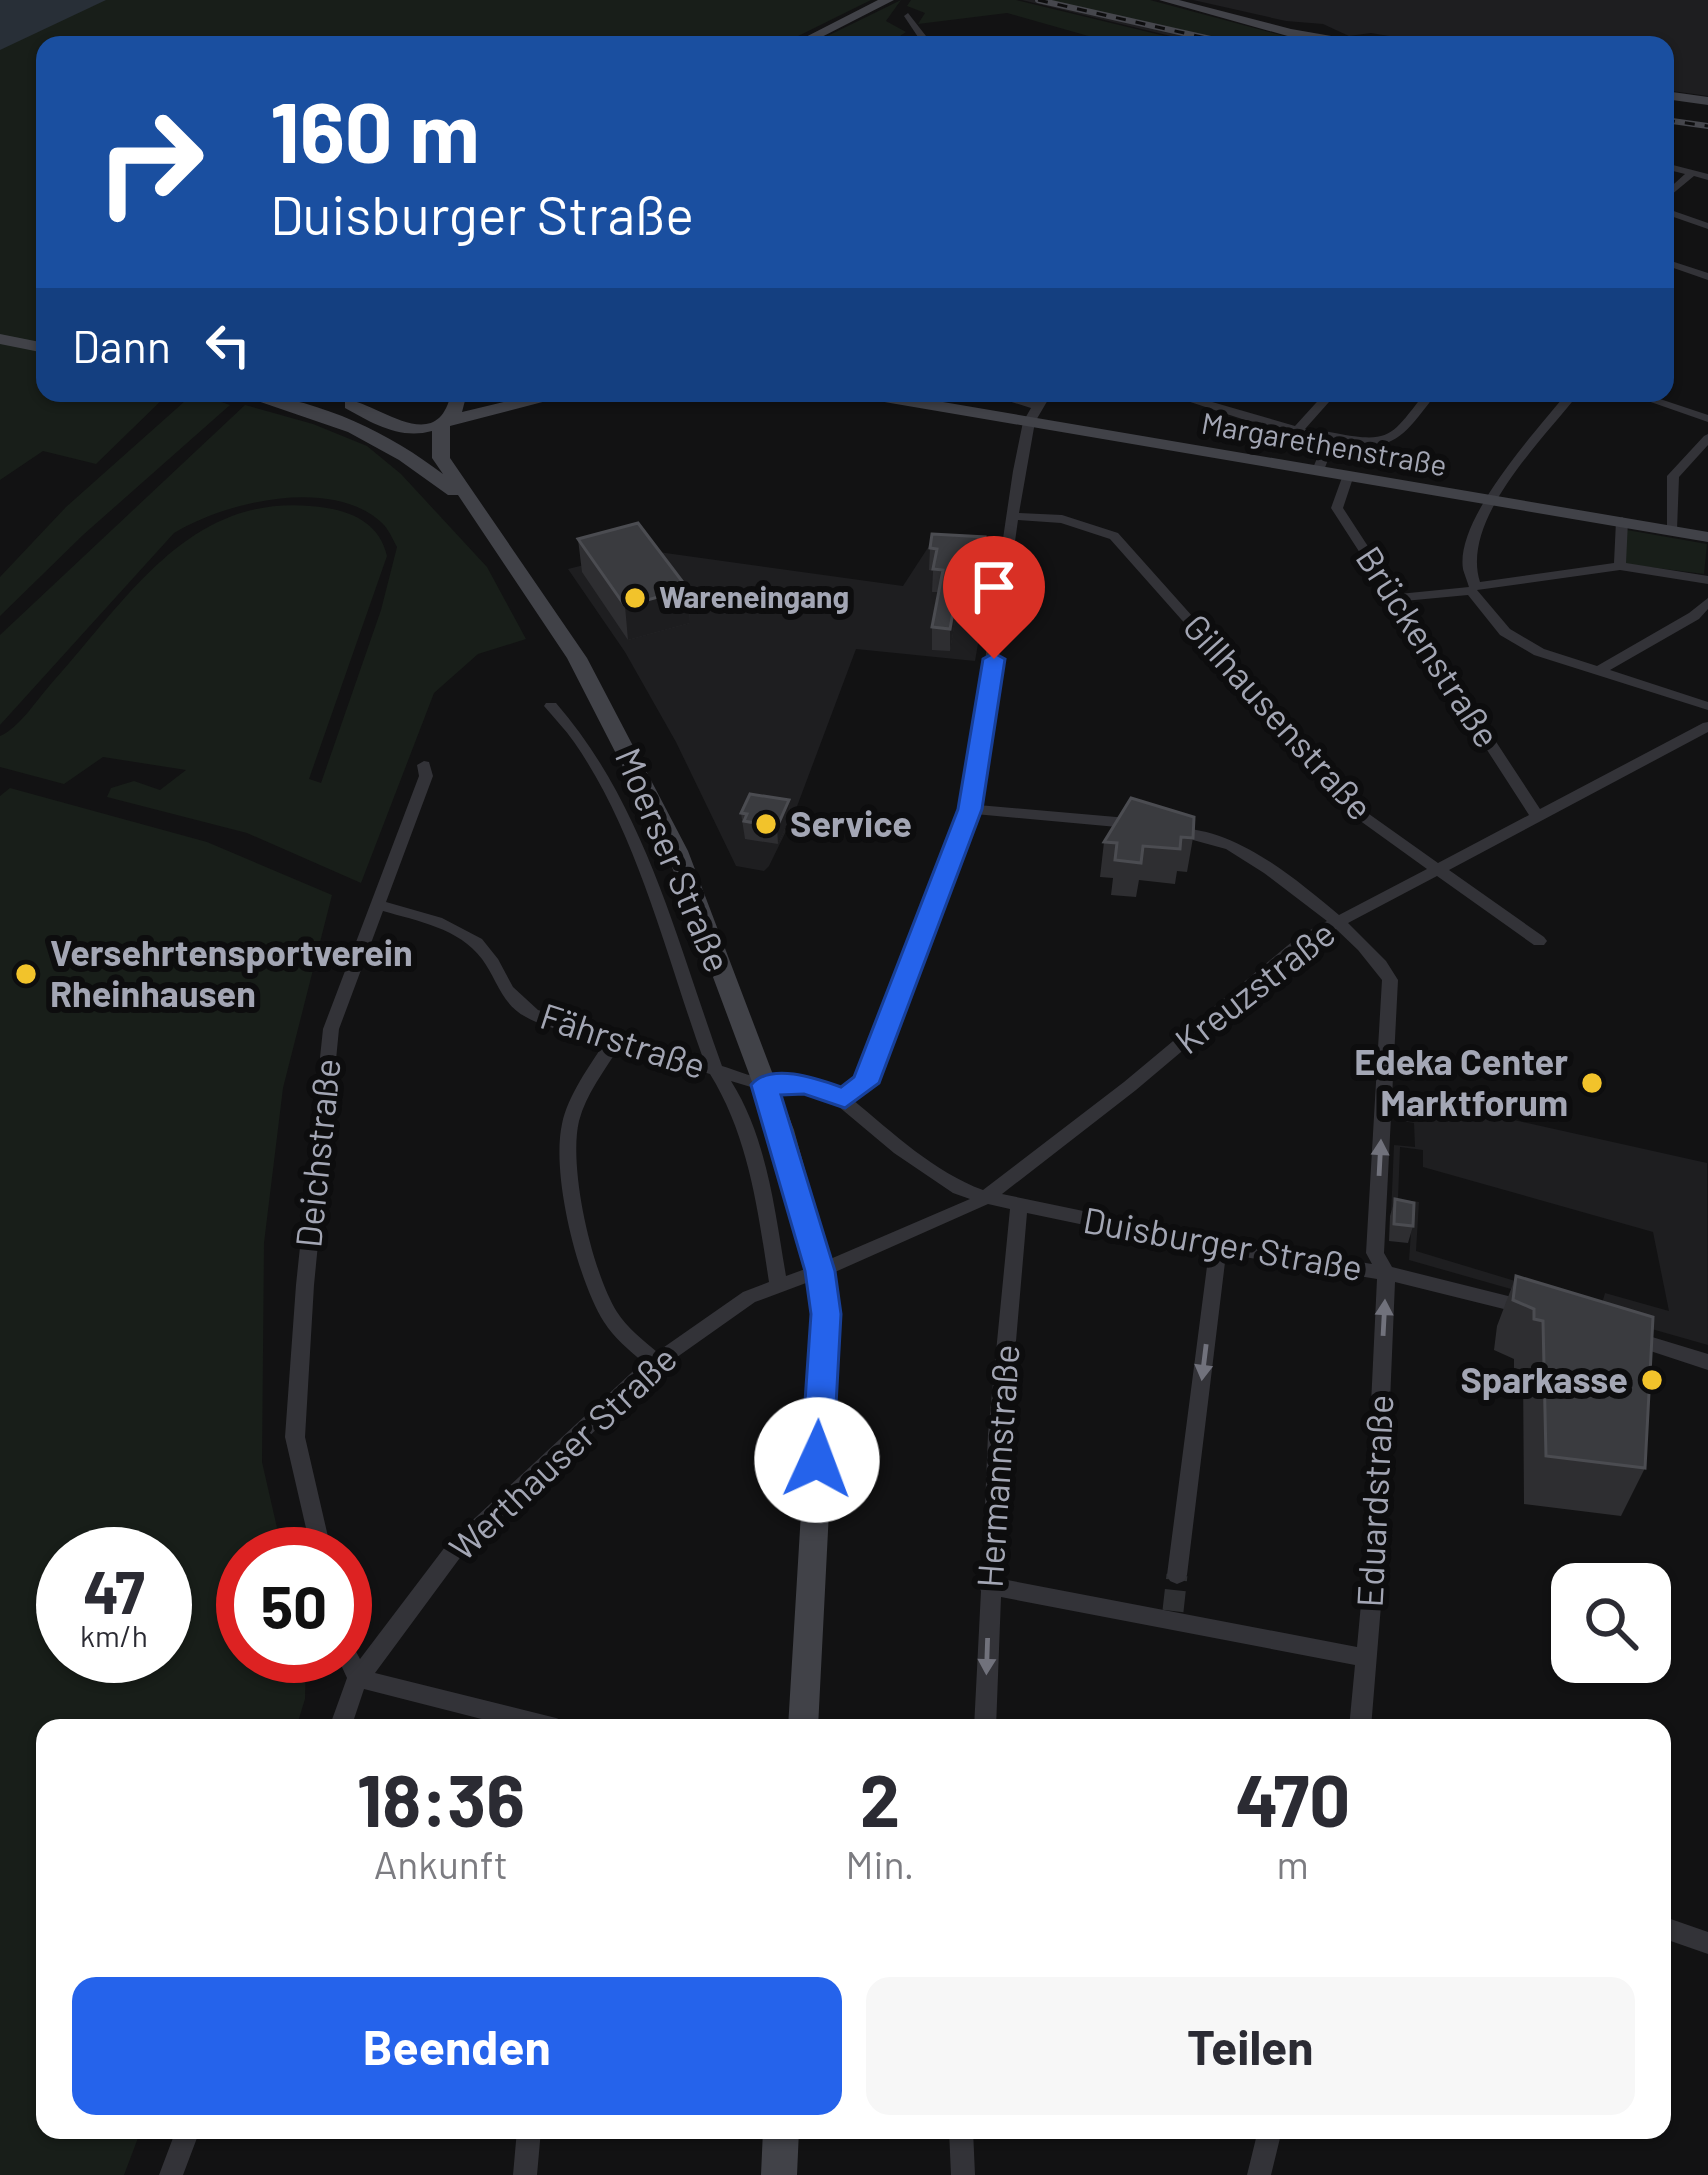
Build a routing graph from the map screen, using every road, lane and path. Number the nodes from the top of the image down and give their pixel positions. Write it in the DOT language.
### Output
graph roads {
  1 [pos="888,0"];
  2 [pos="1165,0"];
  3 [pos="908,16"];
  4 [pos="814,36"];
  5 [pos="922,36"];
  6 [pos="1317,36"];
  7 [pos="1674,96"];
  8 [pos="1708,101"];
  9 [pos="1674,168"];
  10 [pos="1692,173"];
  11 [pos="1708,177"];
  12 [pos="1674,189"];
  13 [pos="1674,214"];
  14 [pos="1708,226"];
  15 [pos="1674,265"];
  16 [pos="1708,277"];
  17 [pos="0,339"];
  18 [pos="36,346"];
  19 [pos="276,402"];
  20 [pos="362,402"];
  21 [pos="459,402"];
  22 [pos="519,402"];
  23 [pos="935,402"];
  24 [pos="1008,402"];
  25 [pos="1040,402"];
  26 [pos="1200,402"];
  27 [pos="1323,402"];
  28 [pos="1422,402"];
  29 [pos="1566,402"];
  30 [pos="1657,402"];
  31 [pos="1033,414"];
  32 [pos="1708,419"];
  33 [pos="445,421"];
  34 [pos="1298,430"];
  35 [pos="1332,436"];
  36 [pos="1708,438"];
  37 [pos="1318,470"];
  38 [pos="1348,475"];
  39 [pos="1492,501"];
  40 [pos="473,507"];
  41 [pos="1015,516"];
  42 [pos="1622,521"];
  43 [pos="1670,530"];
  44 [pos="1708,536"];
  45 [pos="1620,566"];
  46 [pos="1708,580"];
  47 [pos="1473,589"];
  48 [pos="1396,598"];
  49 [pos="1708,602"];
  50 [pos="1597,672"];
  51 [pos="551,706"];
  52 [pos="1708,706"];
  53 [pos="1708,726"];
  54 [pos="424,765"];
  55 [pos="970,809"];
  56 [pos="1537,815"];
  57 [pos="1436,868"];
  58 [pos="380,905"];
  59 [pos="1335,923"];
  60 [pos="1539,940"];
  61 [pos="614,1042"];
  62 [pos="716,1071"];
  63 [pos="764,1085"];
  64 [pos="845,1098"];
  65 [pos="984,1197"];
  66 [pos="1019,1204"];
  67 [pos="1219,1246"];
  68 [pos="814,1273"];
  69 [pos="1386,1273"];
  70 [pos="778,1285"];
  71 [pos="1548,1313"];
  72 [pos="1610,1331"];
  73 [pos="656,1362"];
  74 [pos="1708,1362"];
  75 [pos="316,1527"];
  76 [pos="1177,1574"];
  77 [pos="988,1585"];
  78 [pos="1367,1658"];
  79 [pos="372,1659"];
  80 [pos="372,1682"];
  81 [pos="356,1683"];
  82 [pos="343,1719"];
  83 [pos="520,1719"];
  84 [pos="802,1719"];
  85 [pos="985,1719"];
  86 [pos="1361,1719"];
  87 [pos="1671,1930"];
  88 [pos="1708,1943"];
  89 [pos="185,2139"];
  90 [pos="528,2139"];
  91 [pos="781,2139"];
  92 [pos="962,2139"];
  93 [pos="1268,2139"];
  94 [pos="171,2175"];
  95 [pos="525,2175"];
  96 [pos="779,2175"];
  97 [pos="963,2175"];
  98 [pos="1259,2175"];
  1 -- 4 [label="main road"];
  2 -- 6 [label="main road"];
  3 -- 5 [label="street"];
  7 -- 8 [label="main road"];
  9 -- 10 [label="street"];
  10 -- 11 [label="street"];
  10 -- 12 [label="street"];
  13 -- 14 [label="street"];
  15 -- 16 [label="street"];
  17 -- 18 [label="main road"];
  19 -- 40 [label="main road, Moerser Straße"];
  20 -- 33 [label="main road"];
  21 -- 33 [label="main road"];
  22 -- 33 [label="main road"];
  23 -- 31 [label="main road, Margarethenstraße"];
  24 -- 31 [label="street"];
  25 -- 31 [label="street"];
  26 -- 34 [label="street"];
  27 -- 34 [label="street"];
  28 -- 35 [label="street"];
  29 -- 39 [label="street"];
  30 -- 32 [label="street"];
  31 -- 37 [label="main road, Margarethenstraße"];
  31 -- 41 [label="street"];
  33 -- 40 [label="main road, Moerser Straße"];
  34 -- 35 [label="street"];
  35 -- 37 [label="street"];
  36 -- 43 [label="street"];
  37 -- 38 [label="main road, Margarethenstraße"];
  38 -- 39 [label="main road, Margarethenstraße"];
  38 -- 48 [label="street, Brückenstraße"];
  39 -- 42 [label="main road, Margarethenstraße"];
  39 -- 47 [label="street"];
  40 -- 63 [label="main road, Moerser Straße"];
  41 -- 55 [label="street"];
  41 -- 57 [label="street, Gillhausenstraße"];
  42 -- 43 [label="main road, Margarethenstraße"];
  42 -- 45 [label="street"];
  43 -- 44 [label="main road, Margarethenstraße"];
  45 -- 46 [label="street"];
  45 -- 47 [label="street"];
  47 -- 48 [label="street"];
  47 -- 50 [label="street"];
  48 -- 56 [label="street, Brückenstraße"];
  49 -- 50 [label="street"];
  50 -- 52 [label="street"];
  51 -- 62 [label="street"];
  53 -- 56 [label="street, Kreuzstraße"];
  54 -- 58 [label="street, Deichstraße"];
  55 -- 59 [label="street, Eduardstraße"];
  55 -- 64 [label="street"];
  56 -- 57 [label="street, Kreuzstraße"];
  57 -- 59 [label="street, Kreuzstraße"];
  57 -- 60 [label="street, Gillhausenstraße"];
  58 -- 61 [label="street, Fährstraße"];
  58 -- 75 [label="street, Deichstraße"];
  59 -- 65 [label="street, Kreuzstraße"];
  69 -- 59 [label="street, Eduardstraße, one-way"];
  61 -- 62 [label="street, Fährstraße"];
  61 -- 73 [label="street"];
  62 -- 63 [label="street, Fährstraße"];
  62 -- 70 [label="street"];
  63 -- 64 [label="street, Duisburger Straße"];
  63 -- 68 [label="main road, Moerser Straße"];
  64 -- 65 [label="street, Duisburger Straße"];
  65 -- 66 [label="street, Duisburger Straße"];
  65 -- 68 [label="street, Kreuzstraße"];
  66 -- 67 [label="street, Duisburger Straße"];
  66 -- 77 [label="street, Hermannstraße"];
  67 -- 69 [label="street, Duisburger Straße"];
  67 -- 76 [label="street, one-way"];
  68 -- 70 [label="street, Werthauser Straße"];
  68 -- 84 [label="main road, Moerser Straße"];
  69 -- 71 [label="street, Duisburger Straße"];
  78 -- 69 [label="street, Eduardstraße, one-way"];
  70 -- 73 [label="street, Werthauser Straße"];
  72 -- 74 [label="street"];
  73 -- 79 [label="street, Werthauser Straße"];
  77 -- 78 [label="street"];
  77 -- 85 [label="street, Hermannstraße, one-way"];
  78 -- 86 [label="street, Eduardstraße"];
  80 -- 83 [label="street"];
  81 -- 82 [label="street"];
  87 -- 88 [label="street"];
  89 -- 94 [label="street"];
  90 -- 95 [label="street"];
  91 -- 96 [label="main road"];
  92 -- 97 [label="street"];
  93 -- 98 [label="street"];
}
